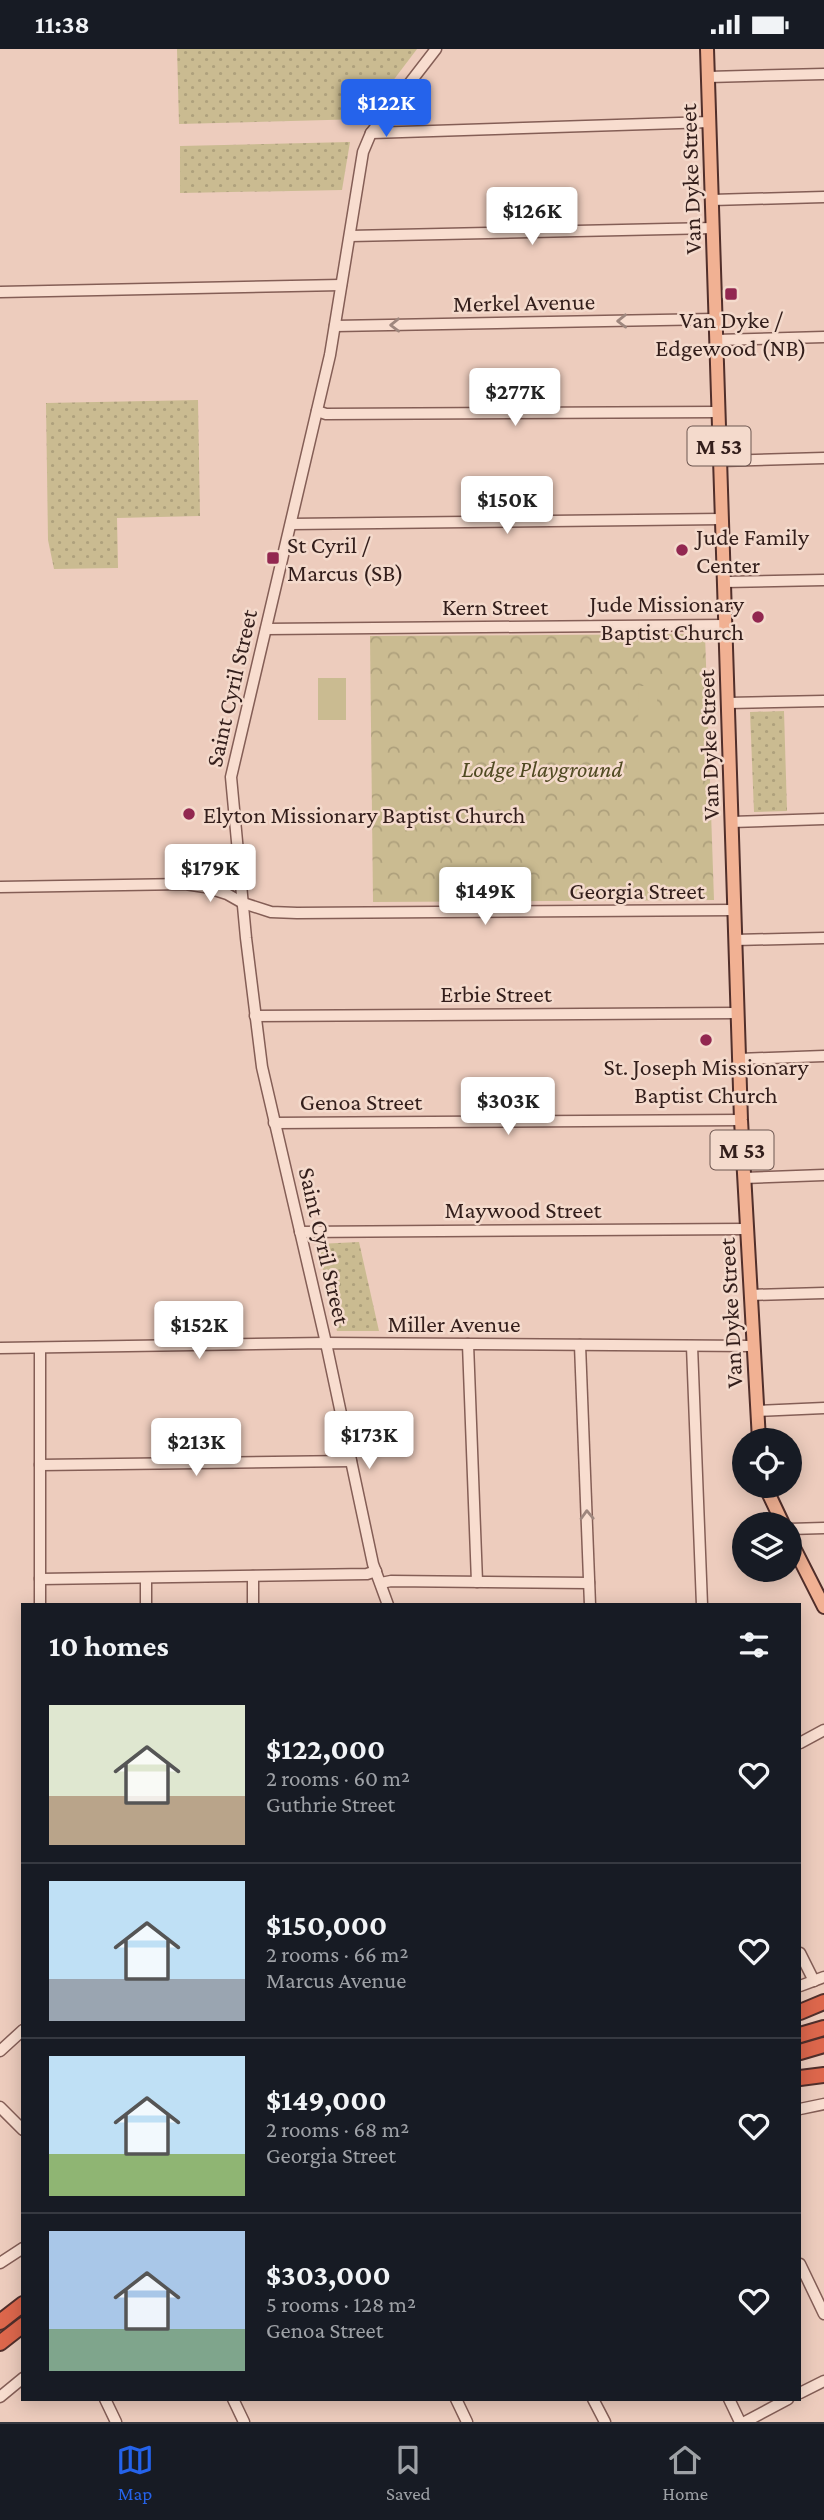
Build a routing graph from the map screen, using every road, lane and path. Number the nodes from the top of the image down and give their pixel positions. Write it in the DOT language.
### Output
graph roads {
  1 [pos="436,49"];
  2 [pos="707,49"];
  3 [pos="824,74"];
  4 [pos="708,77"];
  5 [pos="710,122"];
  6 [pos="371,133"];
  7 [pos="824,197"];
  8 [pos="712,200"];
  9 [pos="713,228"];
  10 [pos="350,236"];
  11 [pos="341,285"];
  12 [pos="0,292"];
  13 [pos="715,319"];
  14 [pos="335,326"];
  15 [pos="824,337"];
  16 [pos="716,340"];
  17 [pos="317,411"];
  18 [pos="718,412"];
  19 [pos="824,458"];
  20 [pos="720,461"];
  21 [pos="722,519"];
  22 [pos="291,524"];
  23 [pos="824,580"];
  24 [pos="724,582"];
  25 [pos="725,625"];
  26 [pos="266,629"];
  27 [pos="824,701"];
  28 [pos="728,703"];
  29 [pos="824,820"];
  30 [pos="731,822"];
  31 [pos="0,887"];
  32 [pos="243,903"];
  33 [pos="734,910"];
  34 [pos="824,938"];
  35 [pos="735,940"];
  36 [pos="737,1013"];
  37 [pos="255,1016"];
  38 [pos="824,1056"];
  39 [pos="739,1059"];
  40 [pos="741,1120"];
  41 [pos="274,1123"];
  42 [pos="824,1175"];
  43 [pos="744,1178"];
  44 [pos="746,1229"];
  45 [pos="300,1232"];
  46 [pos="824,1293"];
  47 [pos="750,1295"];
  48 [pos="326,1343"];
  49 [pos="468,1344"];
  50 [pos="580,1345"];
  51 [pos="692,1346"];
  52 [pos="752,1346"];
  53 [pos="40,1347"];
  54 [pos="0,1348"];
  55 [pos="824,1408"];
  56 [pos="757,1411"];
  57 [pos="758,1428"];
  58 [pos="351,1461"];
  59 [pos="40,1465"];
  60 [pos="824,1528"];
  61 [pos="802,1529"];
  62 [pos="802,1564"];
  63 [pos="376,1571"];
  64 [pos="253,1576"];
  65 [pos="146,1578"];
  66 [pos="40,1579"];
  67 [pos="477,1582"];
  68 [pos="381,1583"];
  69 [pos="589,1583"];
  70 [pos="40,1603"];
  71 [pos="146,1603"];
  72 [pos="253,1603"];
  73 [pos="387,1603"];
  74 [pos="590,1603"];
  75 [pos="702,1603"];
  76 [pos="824,1608"];
  77 [pos="824,1730"];
  78 [pos="801,1742"];
  79 [pos="801,1955"];
  80 [pos="824,1977"];
  81 [pos="814,1982"];
  82 [pos="801,1986"];
  83 [pos="824,2002"];
  84 [pos="801,2012"];
  85 [pos="824,2028"];
  86 [pos="21,2032"];
  87 [pos="801,2035"];
  88 [pos="824,2045"];
  89 [pos="0,2051"];
  90 [pos="801,2052"];
  91 [pos="824,2075"];
  92 [pos="801,2078"];
  93 [pos="824,2103"];
  94 [pos="0,2107"];
  95 [pos="801,2109"];
  96 [pos="21,2128"];
  97 [pos="21,2249"];
  98 [pos="0,2263"];
  99 [pos="801,2267"];
  100 [pos="21,2306"];
  101 [pos="824,2313"];
  102 [pos="0,2322"];
  103 [pos="21,2327"];
  104 [pos="0,2343"];
  105 [pos="21,2380"];
  106 [pos="824,2381"];
  107 [pos="801,2392"];
  108 [pos="0,2397"];
  109 [pos="106,2401"];
  110 [pos="234,2401"];
  111 [pos="457,2401"];
  112 [pos="594,2401"];
  113 [pos="730,2401"];
  114 [pos="784,2401"];
  115 [pos="116,2422"];
  116 [pos="244,2422"];
  117 [pos="467,2422"];
  118 [pos="605,2422"];
  119 [pos="743,2422"];
  1 -- 6 [label="street, Saint Cyril Street"];
  2 -- 4 [label="main road, Van Dyke Street / M 53"];
  3 -- 4 [label="street"];
  4 -- 5 [label="main road, Van Dyke Street / M 53"];
  5 -- 6 [label="street"];
  5 -- 8 [label="main road, Van Dyke Street / M 53"];
  6 -- 10 [label="street, Saint Cyril Street"];
  7 -- 8 [label="street"];
  8 -- 9 [label="main road, Van Dyke Street / M 53"];
  9 -- 10 [label="street"];
  9 -- 13 [label="main road, Van Dyke Street / M 53"];
  10 -- 11 [label="street, Saint Cyril Street"];
  11 -- 12 [label="street"];
  11 -- 14 [label="street, Saint Cyril Street"];
  13 -- 14 [label="street, Merkel Avenue, one-way"];
  13 -- 16 [label="main road, Van Dyke Street / M 53"];
  14 -- 17 [label="street, Saint Cyril Street"];
  15 -- 16 [label="street"];
  16 -- 18 [label="main road, Van Dyke Street / M 53"];
  17 -- 18 [label="street"];
  17 -- 22 [label="street, Saint Cyril Street"];
  18 -- 20 [label="main road, Van Dyke Street / M 53"];
  19 -- 20 [label="street"];
  20 -- 21 [label="main road, Van Dyke Street / M 53"];
  21 -- 22 [label="street"];
  21 -- 24 [label="main road, Van Dyke Street / M 53"];
  22 -- 26 [label="street, Saint Cyril Street"];
  23 -- 24 [label="street"];
  24 -- 25 [label="main road, Van Dyke Street / M 53"];
  25 -- 26 [label="street, Kern Street"];
  25 -- 28 [label="main road, Van Dyke Street / M 53"];
  26 -- 32 [label="street, Saint Cyril Street"];
  27 -- 28 [label="street"];
  28 -- 30 [label="main road, Van Dyke Street / M 53"];
  29 -- 30 [label="street"];
  30 -- 33 [label="main road, Van Dyke Street / M 53"];
  31 -- 32 [label="street, Georgia Street"];
  32 -- 33 [label="street, Georgia Street"];
  32 -- 37 [label="street, Saint Cyril Street"];
  33 -- 35 [label="main road, Van Dyke Street / M 53"];
  34 -- 35 [label="street"];
  35 -- 36 [label="main road, Van Dyke Street / M 53"];
  36 -- 37 [label="street, Erbie Street"];
  36 -- 39 [label="main road, Van Dyke Street / M 53"];
  37 -- 41 [label="street, Saint Cyril Street"];
  38 -- 39 [label="street"];
  39 -- 40 [label="main road, Van Dyke Street / M 53"];
  40 -- 41 [label="street, Genoa Street"];
  40 -- 43 [label="main road, Van Dyke Street / M 53"];
  41 -- 45 [label="street, Saint Cyril Street"];
  42 -- 43 [label="street"];
  43 -- 44 [label="main road, Van Dyke Street / M 53"];
  44 -- 45 [label="street, Maywood Street"];
  44 -- 47 [label="main road, Van Dyke Street / M 53"];
  45 -- 48 [label="street, Saint Cyril Street"];
  46 -- 47 [label="street"];
  47 -- 52 [label="main road, Van Dyke Street / M 53"];
  48 -- 49 [label="street, Miller Avenue"];
  48 -- 53 [label="street, Miller Avenue"];
  48 -- 58 [label="street, Saint Cyril Street"];
  49 -- 50 [label="street, Miller Avenue"];
  49 -- 67 [label="street"];
  50 -- 51 [label="street, Miller Avenue"];
  69 -- 50 [label="street, one-way"];
  51 -- 52 [label="street, Miller Avenue"];
  51 -- 75 [label="street"];
  52 -- 56 [label="main road, Van Dyke Street / M 53"];
  53 -- 54 [label="street, Miller Avenue"];
  53 -- 59 [label="street"];
  55 -- 56 [label="street"];
  56 -- 57 [label="main road, Van Dyke Street / M 53"];
  58 -- 59 [label="street"];
  58 -- 63 [label="street, Saint Cyril Street"];
  59 -- 66 [label="street"];
  60 -- 61 [label="street"];
  62 -- 76 [label="main road"];
  63 -- 64 [label="street"];
  63 -- 68 [label="street, Saint Cyril Street"];
  64 -- 65 [label="street"];
  64 -- 72 [label="street"];
  65 -- 66 [label="street"];
  65 -- 71 [label="street"];
  66 -- 70 [label="street"];
  67 -- 68 [label="street"];
  67 -- 69 [label="street"];
  68 -- 73 [label="street, Saint Cyril Street"];
  69 -- 74 [label="street"];
  77 -- 78 [label="street"];
  79 -- 81 [label="street"];
  80 -- 81 [label="street"];
  81 -- 82 [label="street"];
  83 -- 84 [label="highway"];
  85 -- 87 [label="highway"];
  86 -- 89 [label="street"];
  88 -- 90 [label="highway"];
  91 -- 92 [label="highway"];
  93 -- 95 [label="street"];
  94 -- 96 [label="street"];
  97 -- 98 [label="street"];
  99 -- 101 [label="street"];
  100 -- 102 [label="highway"];
  103 -- 104 [label="highway"];
  105 -- 108 [label="street"];
  106 -- 107 [label="street"];
  109 -- 115 [label="street"];
  110 -- 116 [label="street"];
  111 -- 117 [label="street"];
  112 -- 118 [label="street"];
  113 -- 119 [label="street"];
  114 -- 119 [label="street"];
}
